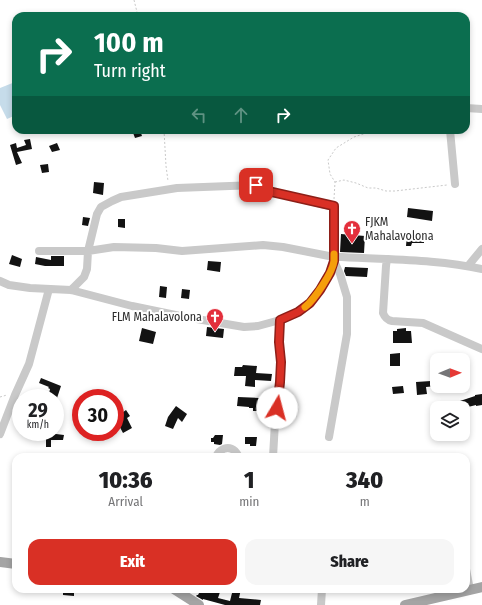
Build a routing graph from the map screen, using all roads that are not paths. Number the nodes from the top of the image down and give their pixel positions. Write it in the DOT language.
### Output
graph roads {
  1 [pos="470,108"];
  2 [pos="482,109"];
  3 [pos="450,134"];
  4 [pos="455,184"];
  5 [pos="482,249"];
  6 [pos="39,251"];
  7 [pos="88,251"];
  8 [pos="334,259"];
  9 [pos="387,259"];
  10 [pos="468,266"];
  11 [pos="482,268"];
  12 [pos="0,281"];
  13 [pos="49,289"];
  14 [pos="71,290"];
  15 [pos="280,320"];
  16 [pos="482,349"];
  17 [pos="0,434"];
  18 [pos="328,437"];
  19 [pos="219,453"];
  20 [pos="236,453"];
  21 [pos="273,453"];
  22 [pos="0,562"];
  23 [pos="12,564"];
  24 [pos="482,587"];
  25 [pos="470,590"];
  26 [pos="180,593"];
  27 [pos="322,593"];
  28 [pos="457,593"];
  29 [pos="199,605"];
  30 [pos="321,605"];
  31 [pos="405,605"];
  1 -- 2 [label="street"];
  3 -- 4 [label="street"];
  5 -- 10 [label="street"];
  6 -- 7 [label="street"];
  7 -- 8 [label="street"];
  7 -- 8 [label="street"];
  7 -- 14 [label="street"];
  8 -- 9 [label="street"];
  8 -- 15 [label="street"];
  8 -- 18 [label="street"];
  9 -- 10 [label="street"];
  9 -- 16 [label="street"];
  10 -- 11 [label="street"];
  12 -- 13 [label="street"];
  13 -- 14 [label="street"];
  13 -- 17 [label="street"];
  14 -- 15 [label="street"];
  15 -- 21 [label="street"];
  19 -- 20 [label="street"];
  22 -- 23 [label="main road"];
  24 -- 25 [label="main road"];
  26 -- 29 [label="main road"];
  27 -- 30 [label="street"];
  28 -- 31 [label="main road"];
}
